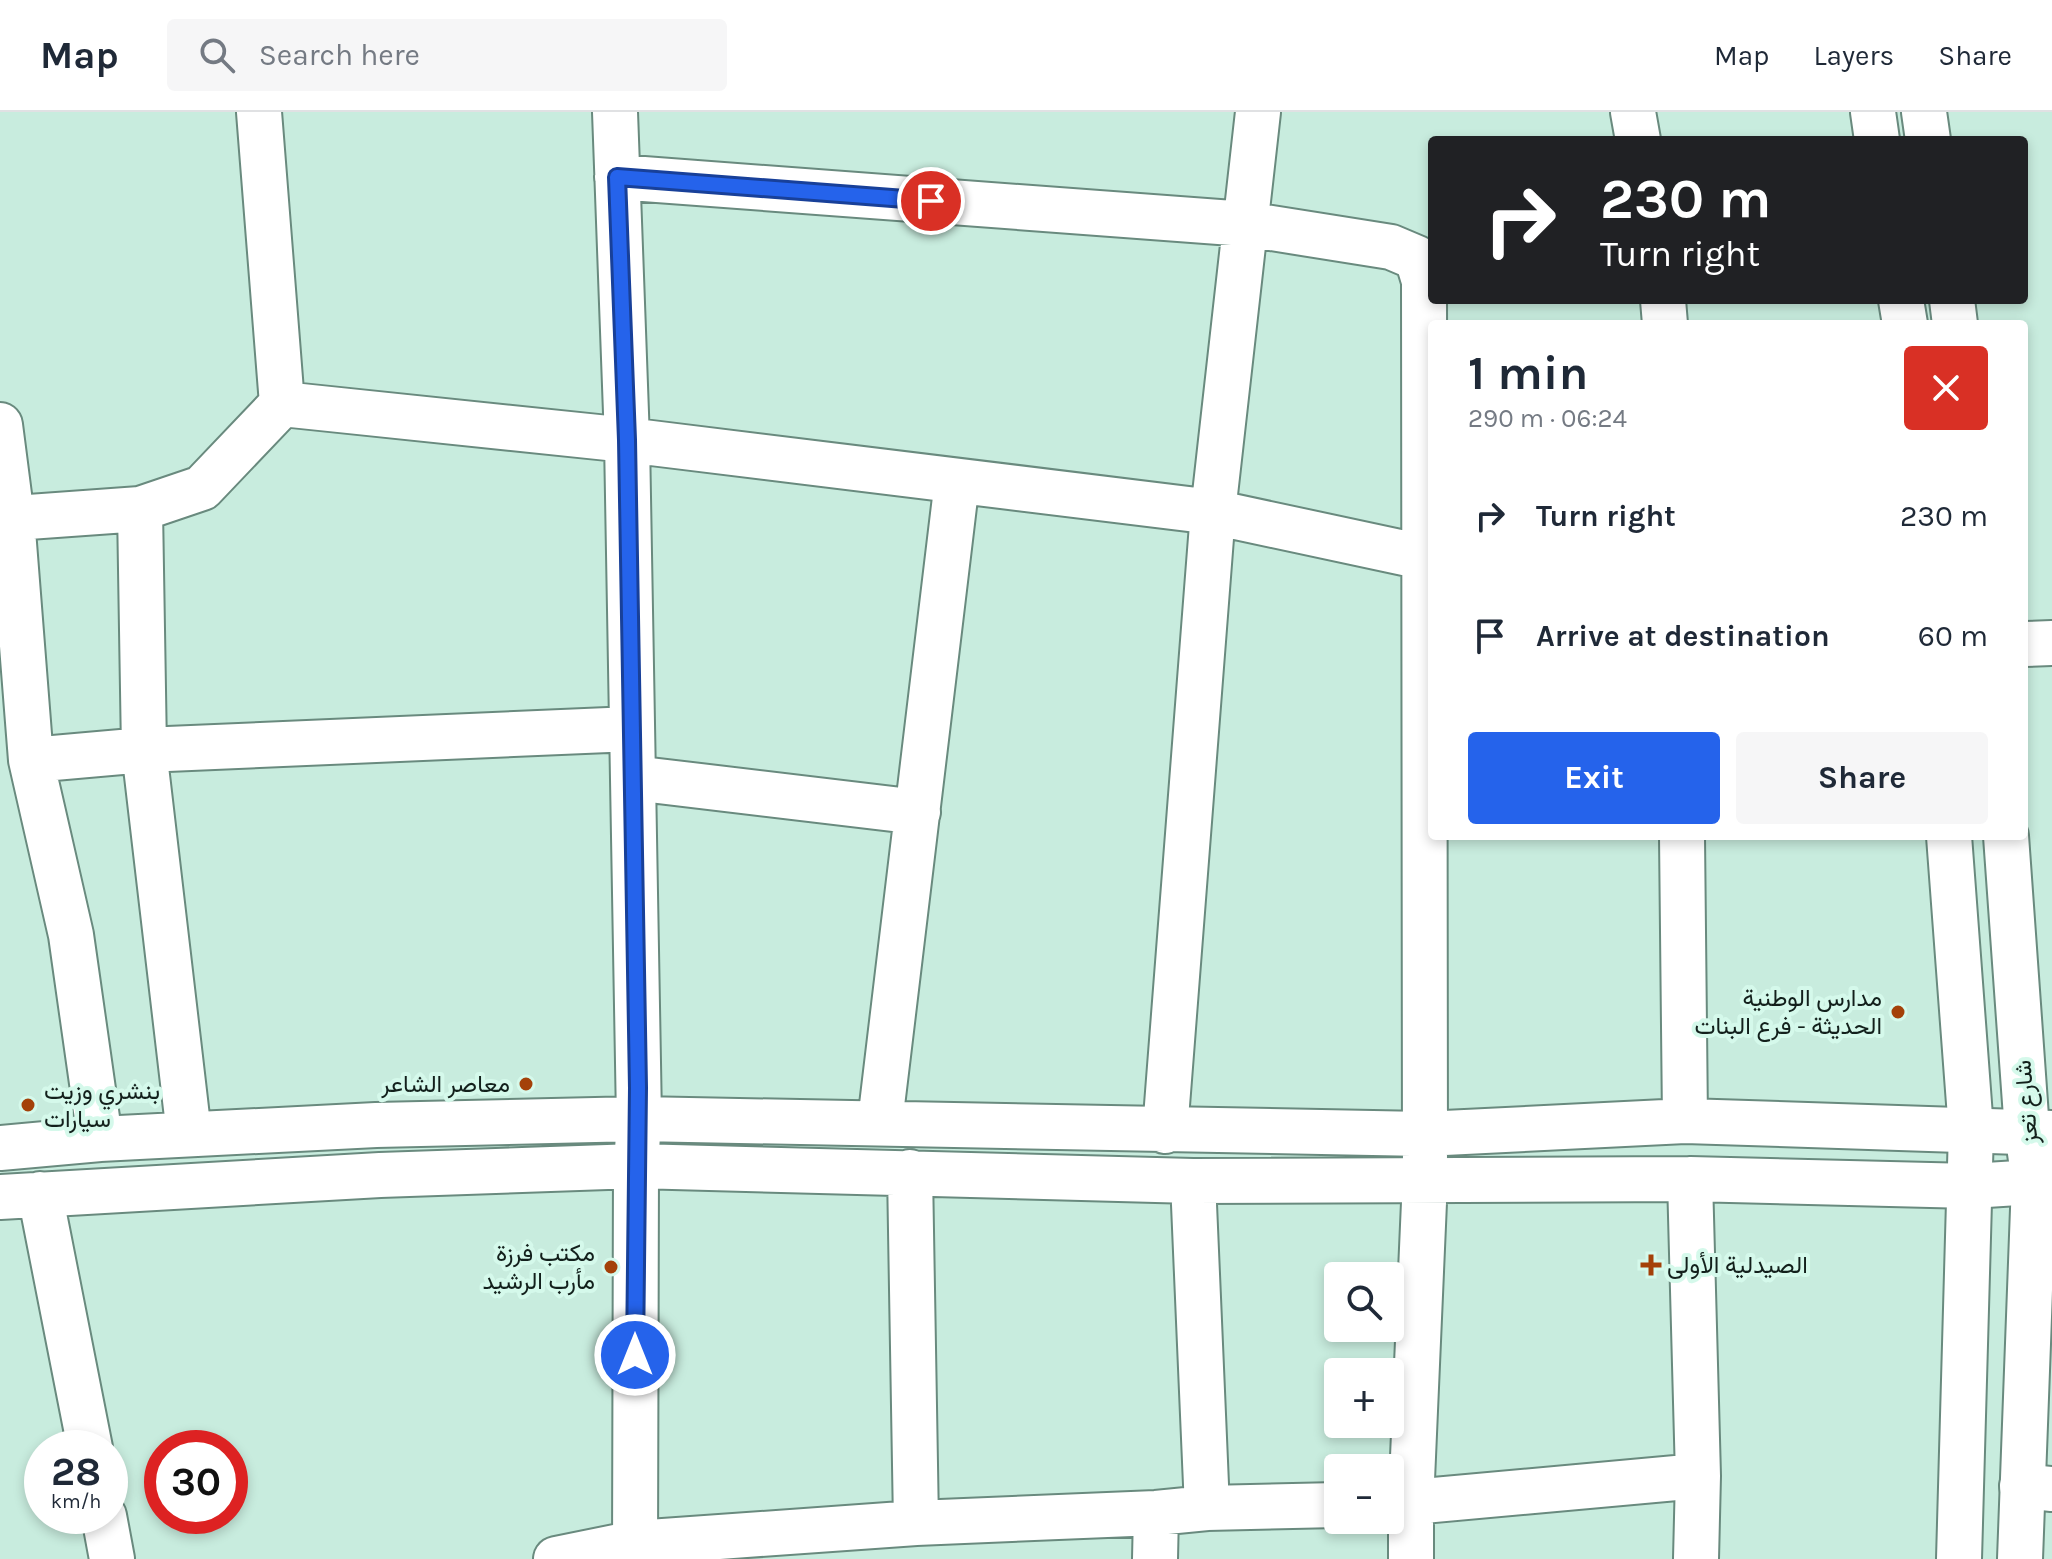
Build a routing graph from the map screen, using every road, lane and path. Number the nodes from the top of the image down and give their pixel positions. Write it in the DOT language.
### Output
graph roads {
  1 [pos="259,112"];
  2 [pos="615,112"];
  3 [pos="1258,112"];
  4 [pos="1633,112"];
  5 [pos="1873,112"];
  6 [pos="1924,112"];
  7 [pos="1637,136"];
  8 [pos="1876,136"];
  9 [pos="1927,136"];
  10 [pos="617,177"];
  11 [pos="1246,224"];
  12 [pos="282,404"];
  13 [pos="0,425"];
  14 [pos="627,440"];
  15 [pos="957,481"];
  16 [pos="140,509"];
  17 [pos="1213,512"];
  18 [pos="6,519"];
  19 [pos="1428,558"];
  20 [pos="2052,643"];
  21 [pos="2028,644"];
  22 [pos="632,729"];
  23 [pos="144,750"];
  24 [pos="31,760"];
  25 [pos="633,778"];
  26 [pos="918,812"];
  27 [pos="1682,840"];
  28 [pos="1949,840"];
  29 [pos="2006,840"];
  30 [pos="639,1119"];
  31 [pos="1685,1121"];
  32 [pos="880,1122"];
  33 [pos="1971,1130"];
  34 [pos="1165,1131"];
  35 [pos="2040,1132"];
  36 [pos="189,1134"];
  37 [pos="1424,1134"];
  38 [pos="100,1139"];
  39 [pos="0,1148"];
  40 [pos="636,1166"];
  41 [pos="910,1172"];
  42 [pos="1425,1179"];
  43 [pos="1690,1179"];
  44 [pos="1193,1181"];
  45 [pos="2043,1183"];
  46 [pos="1971,1186"];
  47 [pos="20,1196"];
  48 [pos="85,1430"];
  49 [pos="1404,1454"];
  50 [pos="1698,1476"];
  51 [pos="2037,1487"];
  52 [pos="1404,1504"];
  53 [pos="1324,1505"];
  54 [pos="1207,1508"];
  55 [pos="1156,1513"];
  56 [pos="916,1523"];
  57 [pos="1404,1524"];
  58 [pos="107,1534"];
  59 [pos="635,1551"];
  60 [pos="112,1559"];
  61 [pos="556,1559"];
  62 [pos="1155,1559"];
  63 [pos="1411,1559"];
  64 [pos="1696,1559"];
  65 [pos="1959,1559"];
  66 [pos="2020,1559"];
  1 -- 12 [label="street"];
  2 -- 10 [label="street"];
  3 -- 11 [label="street"];
  4 -- 7 [label="street"];
  5 -- 8 [label="street"];
  6 -- 9 [label="street"];
  10 -- 11 [label="street"];
  10 -- 14 [label="street"];
  11 -- 17 [label="street"];
  11 -- 19 [label="street"];
  12 -- 14 [label="street"];
  12 -- 16 [label="street"];
  13 -- 18 [label="street"];
  14 -- 15 [label="street"];
  14 -- 22 [label="street"];
  15 -- 17 [label="street"];
  15 -- 26 [label="street"];
  16 -- 18 [label="street"];
  16 -- 23 [label="street"];
  17 -- 19 [label="street"];
  17 -- 34 [label="street"];
  18 -- 24 [label="street"];
  19 -- 37 [label="street"];
  20 -- 21 [label="street"];
  22 -- 23 [label="street"];
  22 -- 25 [label="street"];
  23 -- 24 [label="street"];
  23 -- 36 [label="street"];
  24 -- 38 [label="street"];
  25 -- 26 [label="street"];
  25 -- 30 [label="street"];
  26 -- 32 [label="street"];
  27 -- 31 [label="street"];
  28 -- 33 [label="street"];
  29 -- 35 [label="street, شارع تعز"];
  30 -- 32 [label="street"];
  30 -- 36 [label="street"];
  30 -- 40 [label="street"];
  31 -- 33 [label="street"];
  31 -- 37 [label="street"];
  32 -- 34 [label="street"];
  33 -- 35 [label="street"];
  33 -- 46 [label="street"];
  34 -- 37 [label="street"];
  35 -- 45 [label="street, شارع تعز"];
  36 -- 38 [label="street"];
  37 -- 42 [label="street"];
  38 -- 39 [label="street"];
  40 -- 41 [label="street"];
  40 -- 47 [label="street"];
  40 -- 59 [label="street"];
  41 -- 44 [label="street"];
  41 -- 56 [label="street"];
  42 -- 43 [label="street"];
  42 -- 44 [label="street"];
  42 -- 49 [label="street"];
  43 -- 46 [label="street"];
  43 -- 50 [label="street"];
  44 -- 54 [label="street"];
  45 -- 46 [label="street"];
  45 -- 51 [label="street, شارع تعز"];
  46 -- 65 [label="street"];
  47 -- 48 [label="street"];
  50 -- 52 [label="street"];
  50 -- 64 [label="street"];
  51 -- 66 [label="street, شارع تعز"];
  53 -- 54 [label="street"];
  54 -- 55 [label="street"];
  55 -- 56 [label="street"];
  55 -- 62 [label="street"];
  56 -- 59 [label="street"];
  57 -- 63 [label="street"];
  58 -- 60 [label="street"];
  59 -- 61 [label="street"];
}
